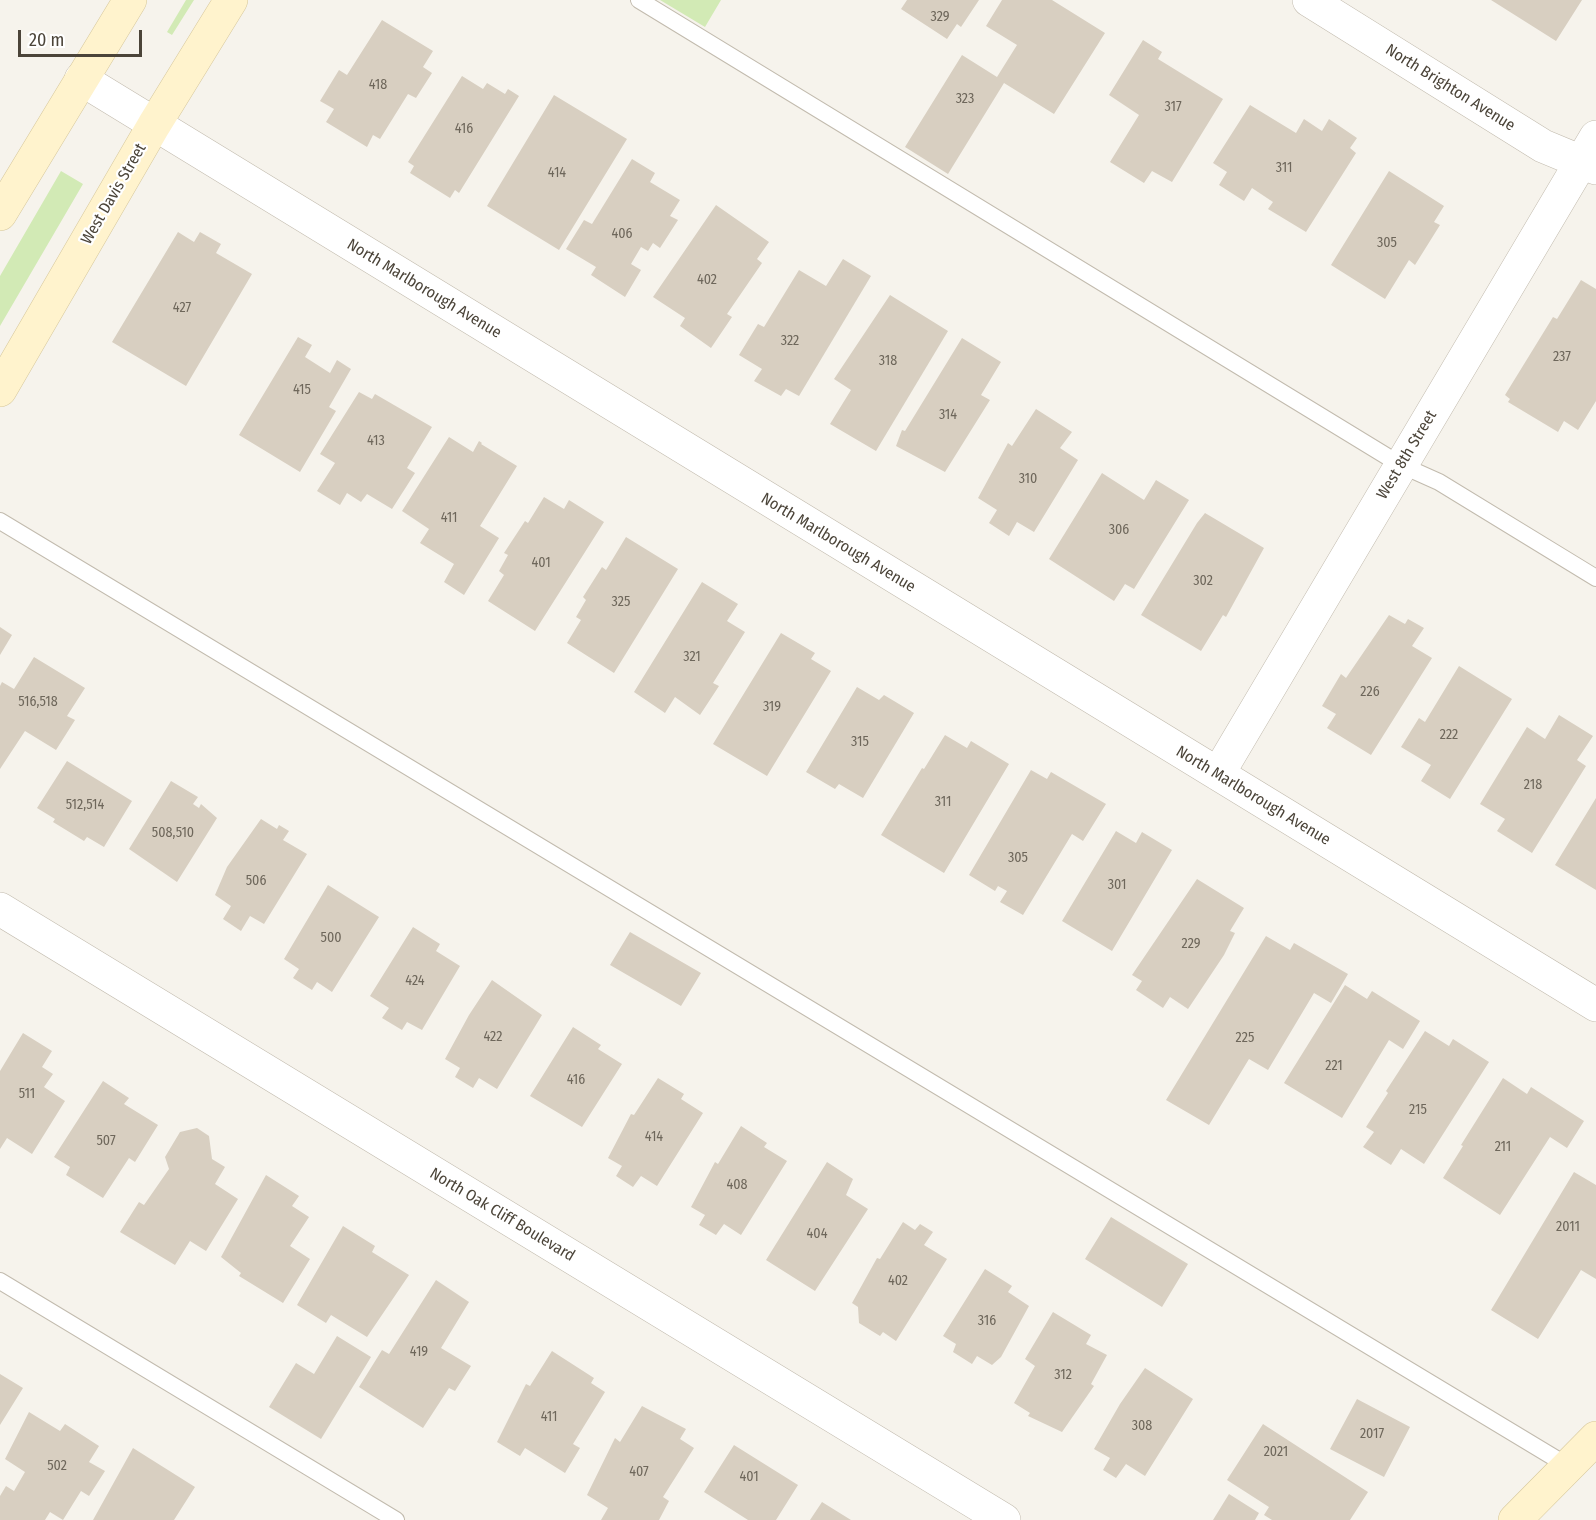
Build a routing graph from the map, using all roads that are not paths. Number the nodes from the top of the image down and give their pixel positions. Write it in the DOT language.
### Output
graph roads {
  1 [pos="130,0"];
  2 [pos="231,0"];
  3 [pos="639,0"];
  4 [pos="1309,0"];
  5 [pos="81,79"];
  6 [pos="154,124"];
  7 [pos="1591,155"];
  8 [pos="0,214"];
  9 [pos="0,390"];
  10 [pos="1401,465"];
  11 [pos="0,520"];
  12 [pos="1596,578"];
  13 [pos="1218,774"];
  14 [pos="0,909"];
  15 [pos="1596,1005"];
  16 [pos="0,1281"];
  17 [pos="1596,1438"];
  18 [pos="1568,1466"];
  19 [pos="396,1520"];
  20 [pos="1004,1520"];
  21 [pos="1515,1520"];
  1 -- 5 [label="main road"];
  2 -- 6 [label="main road, West Davis Street"];
  3 -- 10 [label="lane"];
  4 -- 7 [label="street, North Brighton Avenue"];
  5 -- 6 [label="street, North Marlborough Avenue"];
  5 -- 8 [label="main road"];
  6 -- 9 [label="main road, West Davis Street"];
  6 -- 13 [label="street, North Marlborough Avenue"];
  7 -- 10 [label="street, West 8th Street"];
  10 -- 12 [label="lane"];
  10 -- 13 [label="street, West 8th Street"];
  11 -- 18 [label="lane"];
  13 -- 15 [label="street, North Marlborough Avenue"];
  14 -- 20 [label="street, North Oak Cliff Boulevard"];
  16 -- 19 [label="lane"];
  17 -- 18 [label="main road"];
  18 -- 21 [label="main road"];
}
